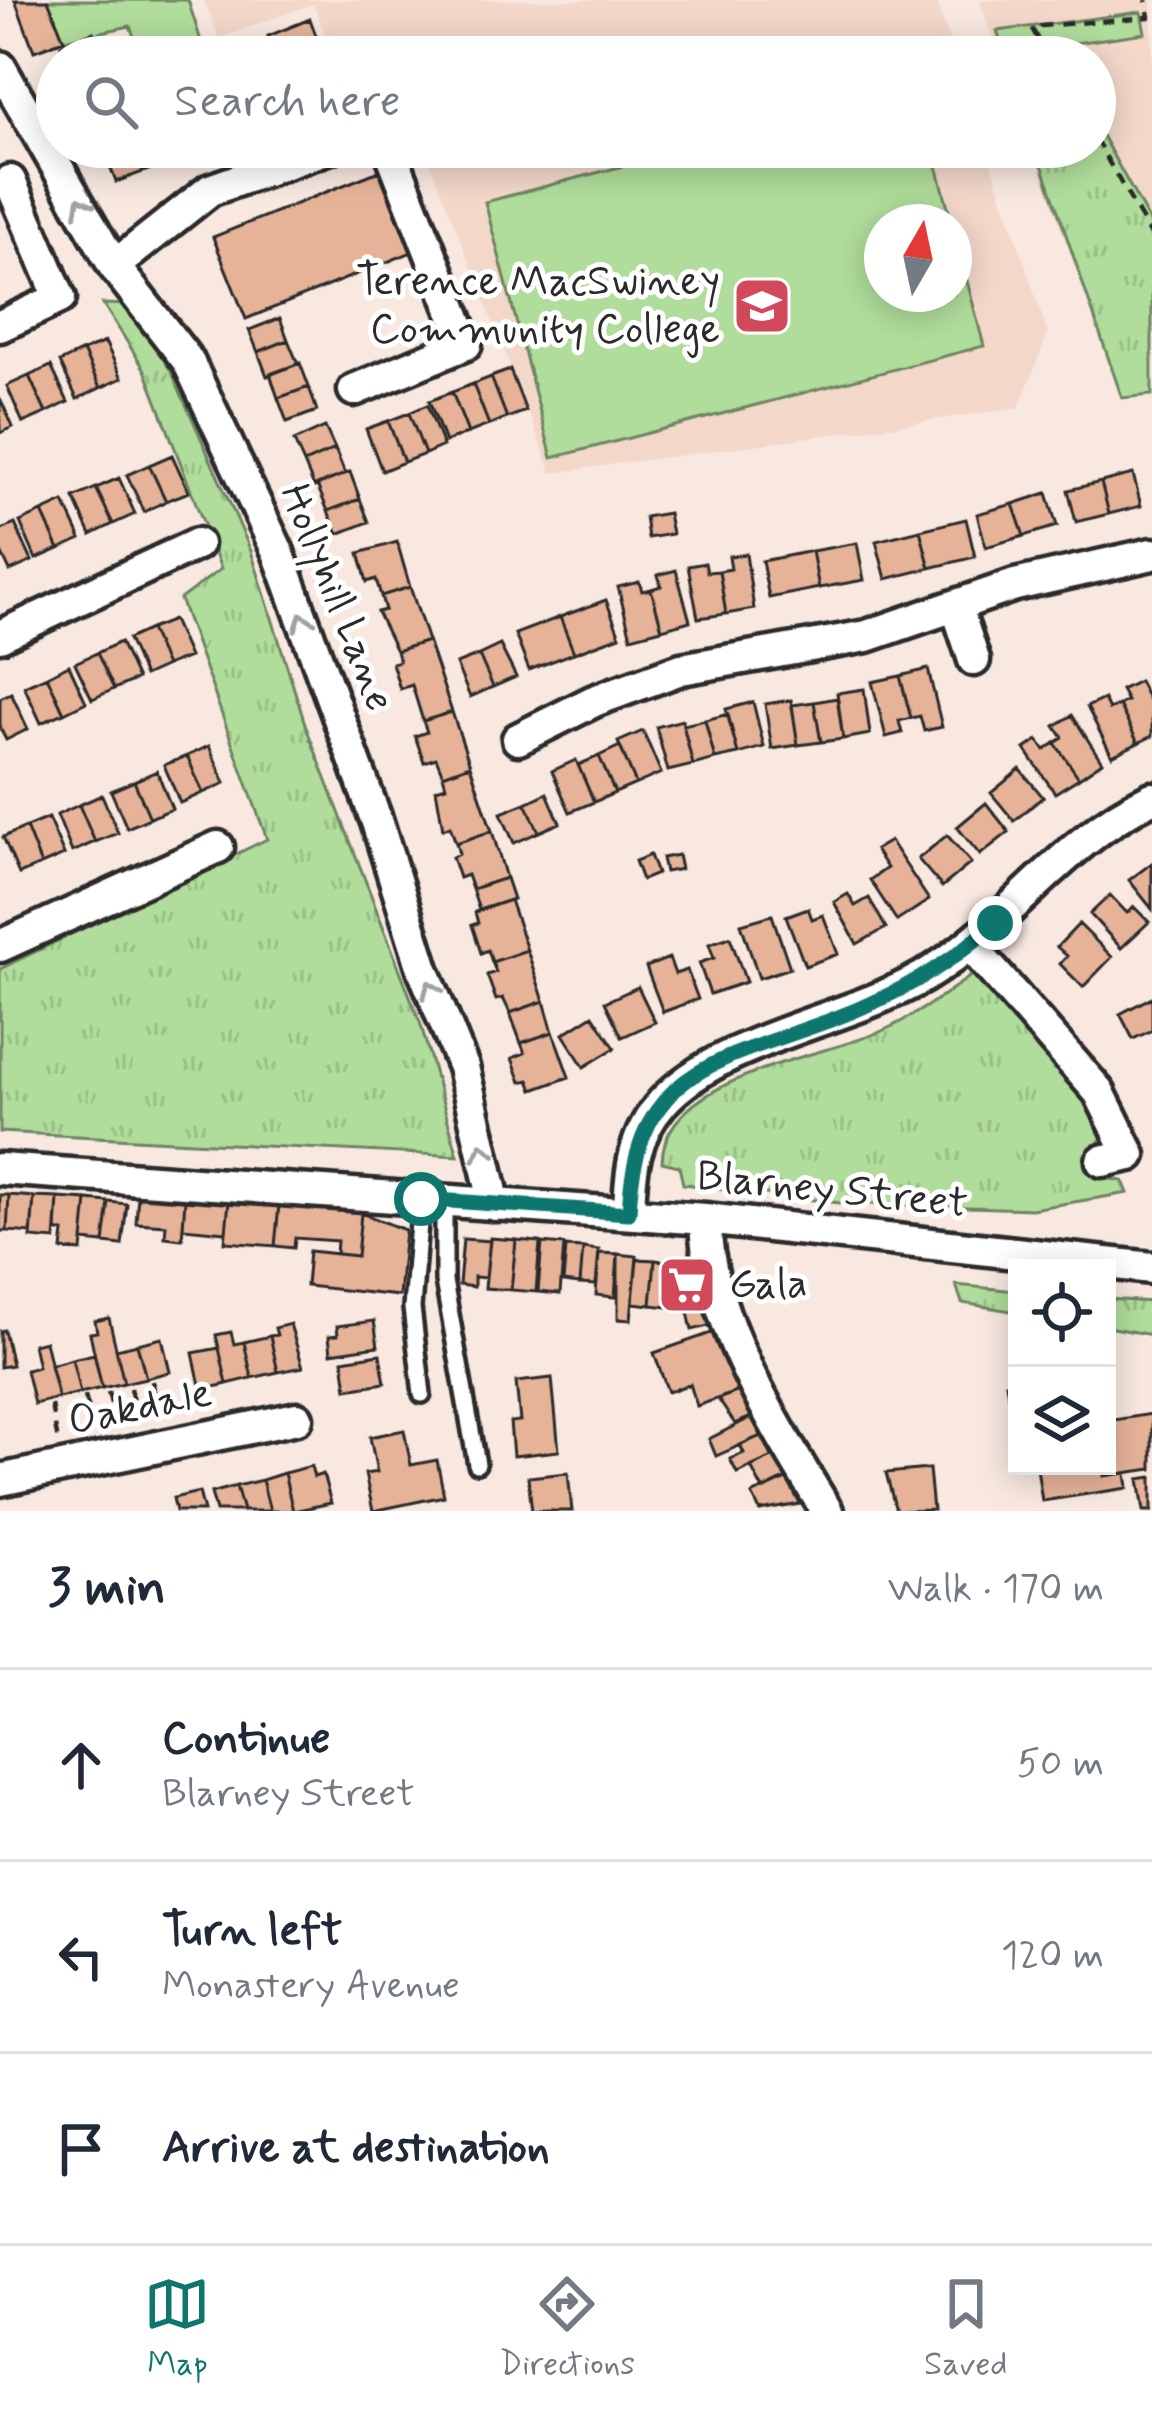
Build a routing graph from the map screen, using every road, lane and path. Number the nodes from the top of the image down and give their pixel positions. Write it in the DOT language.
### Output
graph roads {
  1 [pos="1146,0"];
  2 [pos="1036,36"];
  3 [pos="0,68"];
  4 [pos="36,131"];
  5 [pos="58,168"];
  6 [pos="272,168"];
  7 [pos="397,168"];
  8 [pos="1112,168"];
  9 [pos="10,181"];
  10 [pos="1152,237"];
  11 [pos="114,266"];
  12 [pos="0,326"];
  13 [pos="354,391"];
  14 [pos="196,544"];
  15 [pos="1152,554"];
  16 [pos="957,609"];
  17 [pos="0,636"];
  18 [pos="974,660"];
  19 [pos="518,739"];
  20 [pos="1152,798"];
  21 [pos="218,848"];
  22 [pos="0,946"];
  23 [pos="971,946"];
  24 [pos="1116,1158"];
  25 [pos="0,1168"];
  26 [pos="432,1200"];
  27 [pos="495,1204"];
  28 [pos="629,1213"];
  29 [pos="705,1219"];
  30 [pos="1152,1268"];
  31 [pos="152,1381"];
  32 [pos="130,1388"];
  33 [pos="108,1392"];
  34 [pos="422,1394"];
  35 [pos="86,1396"];
  36 [pos="157,1404"];
  37 [pos="51,1405"];
  38 [pos="297,1418"];
  39 [pos="139,1430"];
  40 [pos="119,1436"];
  41 [pos="96,1442"];
  42 [pos="60,1450"];
  43 [pos="476,1464"];
  44 [pos="0,1480"];
  45 [pos="827,1511"];
  1 -- 2 [label="path"];
  4 -- 3 [label="street, Hollyhill Lane, one-way"];
  11 -- 5 [label="street, Hollyhill Lane, one-way"];
  6 -- 11 [label="street"];
  7 -- 13 [label="street"];
  8 -- 10 [label="path"];
  9 -- 12 [label="street"];
  27 -- 11 [label="street, Hollyhill Lane, one-way"];
  14 -- 17 [label="street"];
  15 -- 16 [label="street"];
  16 -- 18 [label="street"];
  16 -- 19 [label="street"];
  20 -- 23 [label="street"];
  21 -- 22 [label="street"];
  23 -- 24 [label="street"];
  23 -- 28 [label="street"];
  25 -- 26 [label="street, Blarney Street"];
  26 -- 27 [label="street, Blarney Street"];
  26 -- 34 [label="lane"];
  26 -- 43 [label="lane"];
  27 -- 28 [label="street, Blarney Street"];
  28 -- 29 [label="street, Blarney Street"];
  29 -- 30 [label="street, Blarney Street"];
  29 -- 45 [label="street"];
  31 -- 36 [label="path"];
  32 -- 39 [label="path"];
  33 -- 40 [label="path"];
  35 -- 41 [label="path"];
  37 -- 42 [label="path"];
  38 -- 44 [label="street, Oakdale"];
}
